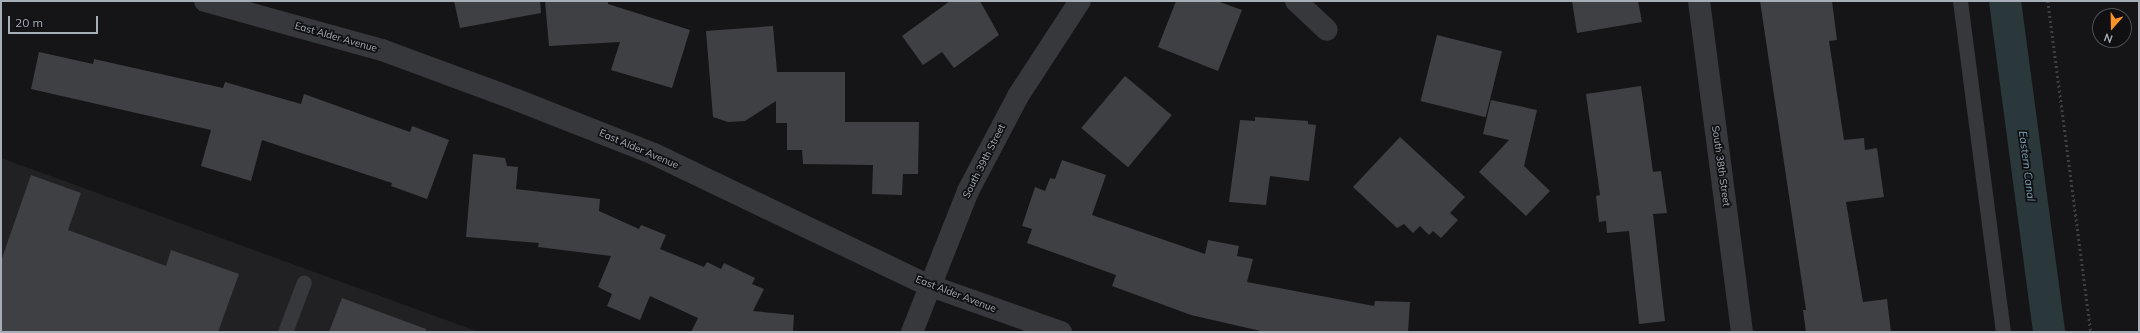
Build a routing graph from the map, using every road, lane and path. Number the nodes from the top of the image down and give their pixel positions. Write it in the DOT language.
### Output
graph roads {
  1 [pos="204,1"];
  2 [pos="1080,1"];
  3 [pos="1296,1"];
  4 [pos="1699,1"];
  5 [pos="1960,1"];
  6 [pos="2048,1"];
  7 [pos="1327,30"];
  8 [pos="304,282"];
  9 [pos="928,285"];
  10 [pos="285,332"];
  11 [pos="912,332"];
  12 [pos="1061,332"];
  13 [pos="1742,332"];
  14 [pos="2003,332"];
  15 [pos="2091,332"];
  1 -- 9 [label="street, East Alder Avenue"];
  2 -- 9 [label="street, South 39th Street"];
  3 -- 7 [label="street"];
  4 -- 13 [label="street, South 38th Street"];
  5 -- 14 [label="lane"];
  6 -- 15 [label="path"];
  8 -- 10 [label="lane"];
  9 -- 11 [label="street, South 39th Street"];
  9 -- 12 [label="street, East Alder Avenue"];
}
